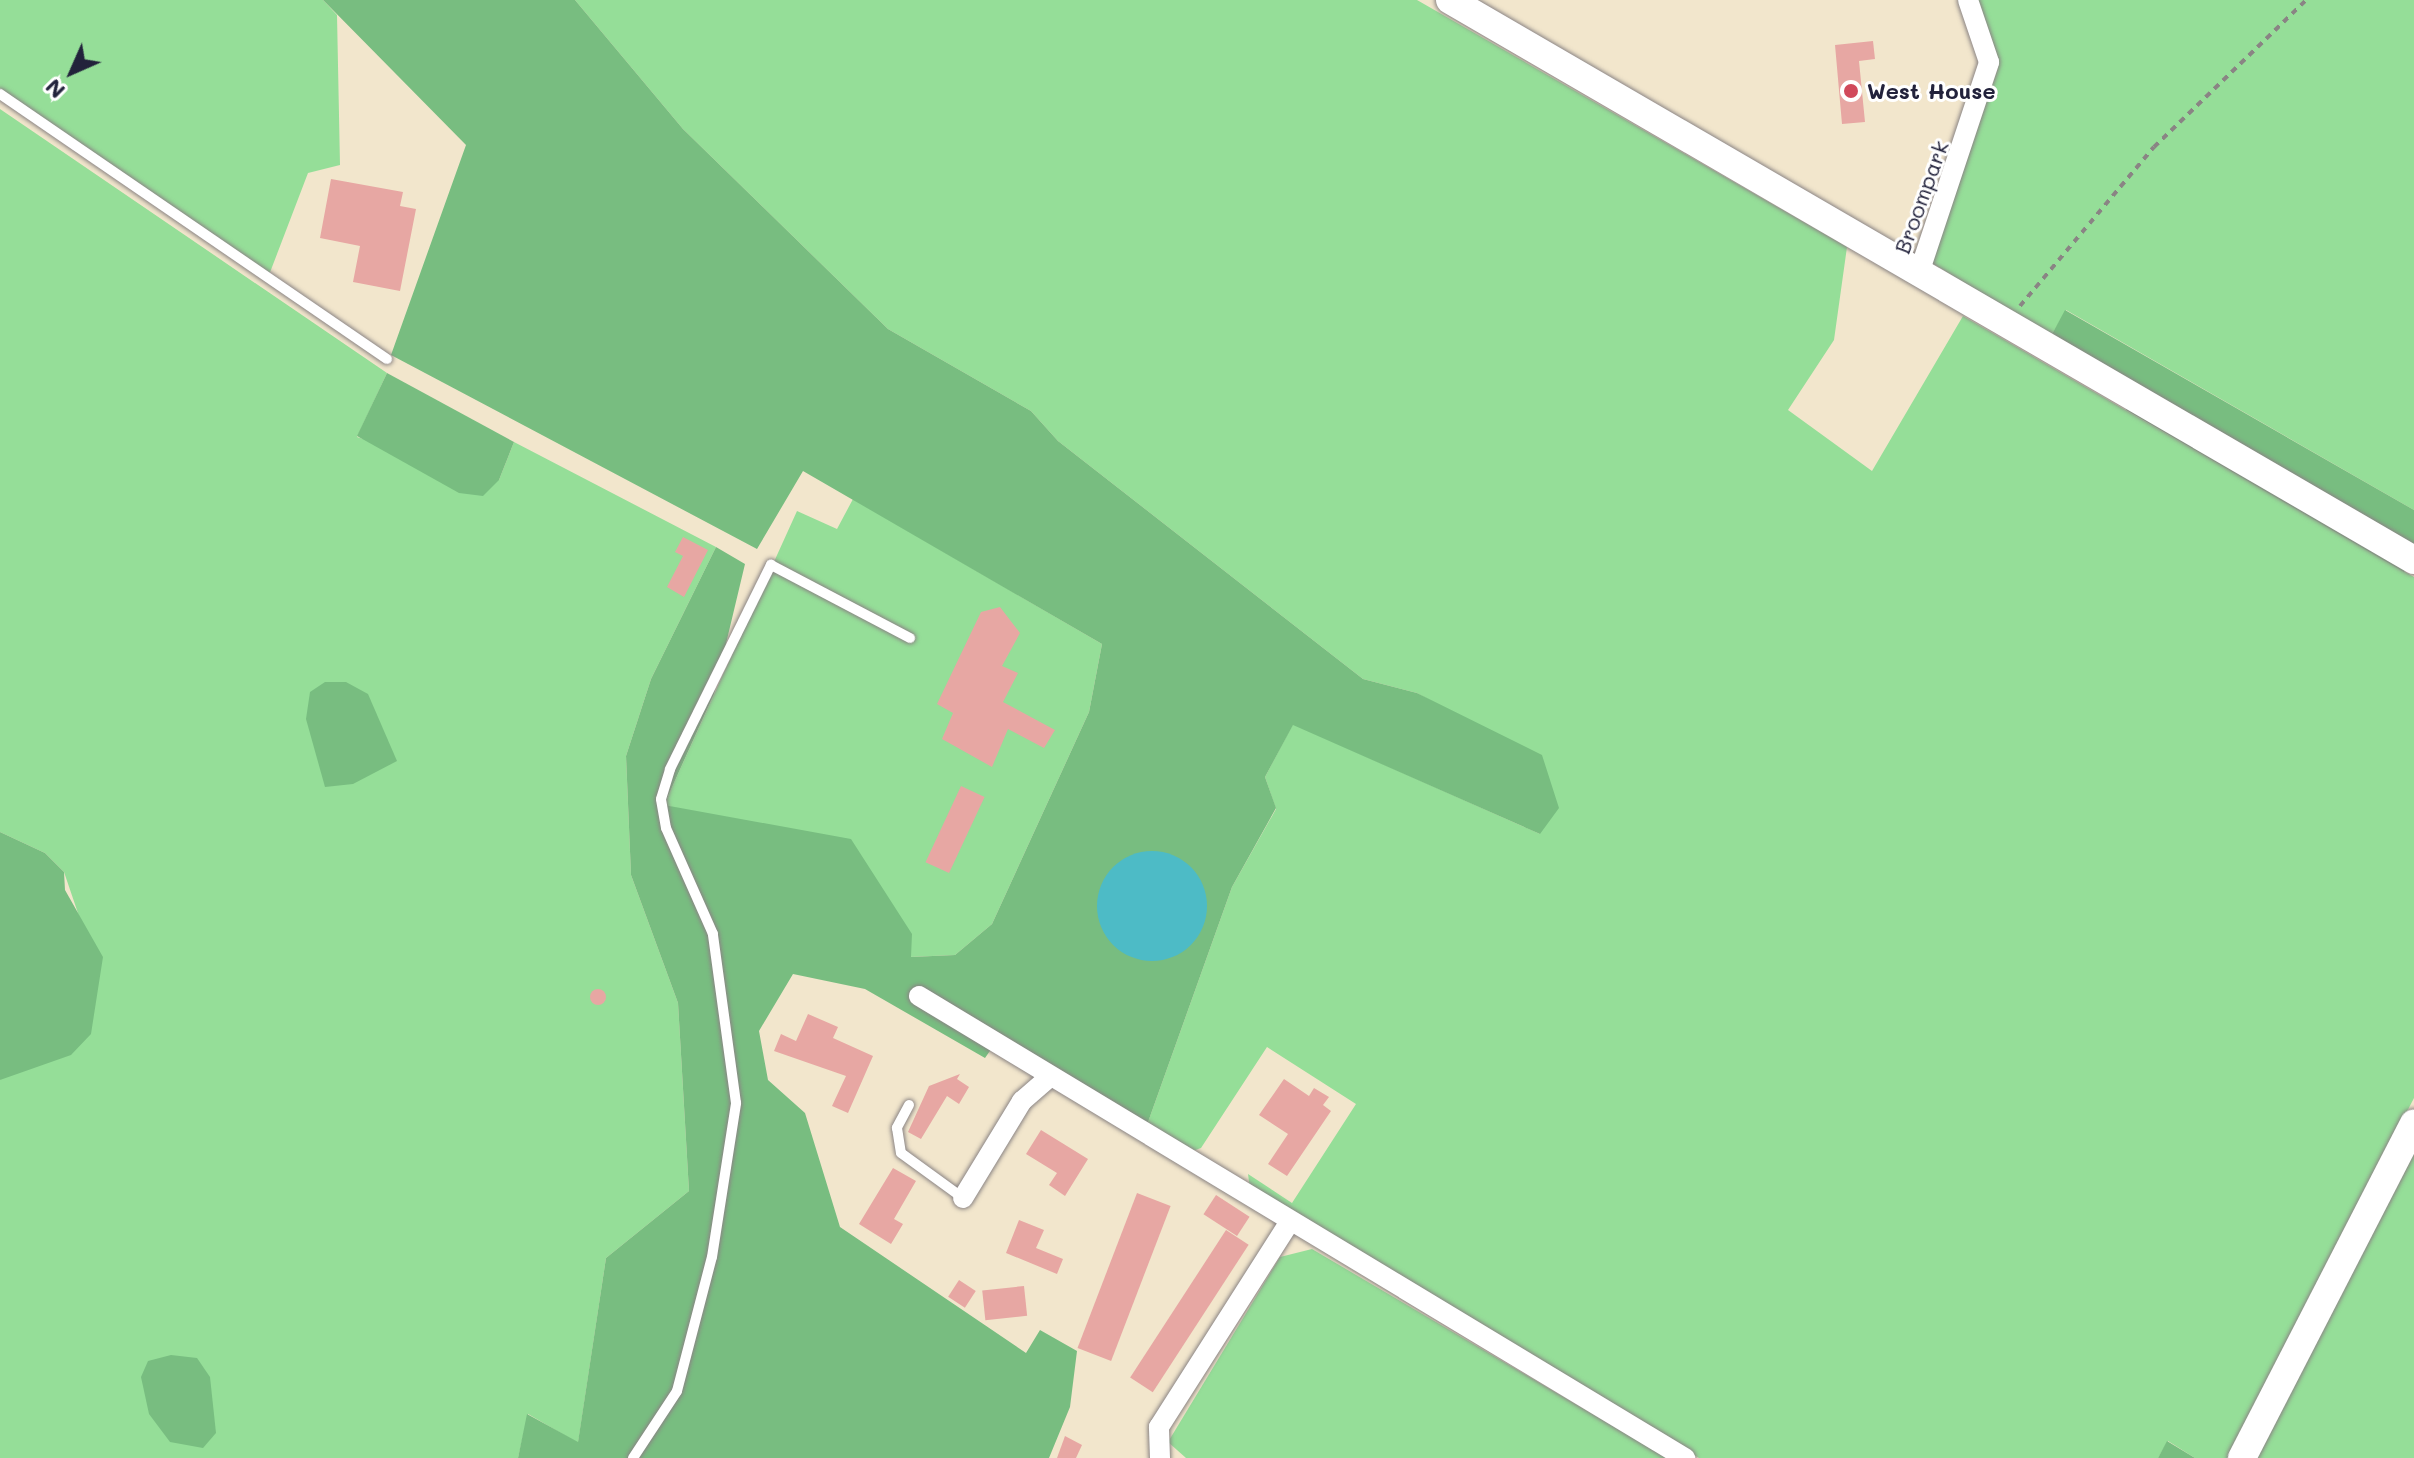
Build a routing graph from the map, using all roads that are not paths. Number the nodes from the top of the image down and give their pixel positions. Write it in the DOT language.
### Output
graph roads {
  1 [pos="1450,0"];
  2 [pos="1968,0"];
  3 [pos="0,94"];
  4 [pos="1919,273"];
  5 [pos="387,359"];
  6 [pos="2414,560"];
  7 [pos="910,638"];
  8 [pos="919,996"];
  9 [pos="1050,1077"];
  10 [pos="909,1105"];
  11 [pos="2414,1124"];
  12 [pos="963,1198"];
  13 [pos="1289,1223"];
  14 [pos="633,1458"];
  15 [pos="1160,1458"];
  16 [pos="1685,1458"];
  17 [pos="2242,1458"];
  1 -- 4 [label="main road"];
  2 -- 4 [label="street, Broompark"];
  3 -- 5 [label="lane"];
  4 -- 6 [label="main road"];
  7 -- 14 [label="lane"];
  8 -- 9 [label="street"];
  9 -- 12 [label="street"];
  9 -- 13 [label="street"];
  10 -- 12 [label="lane"];
  11 -- 17 [label="main road"];
  13 -- 15 [label="street"];
  13 -- 16 [label="street"];
}
